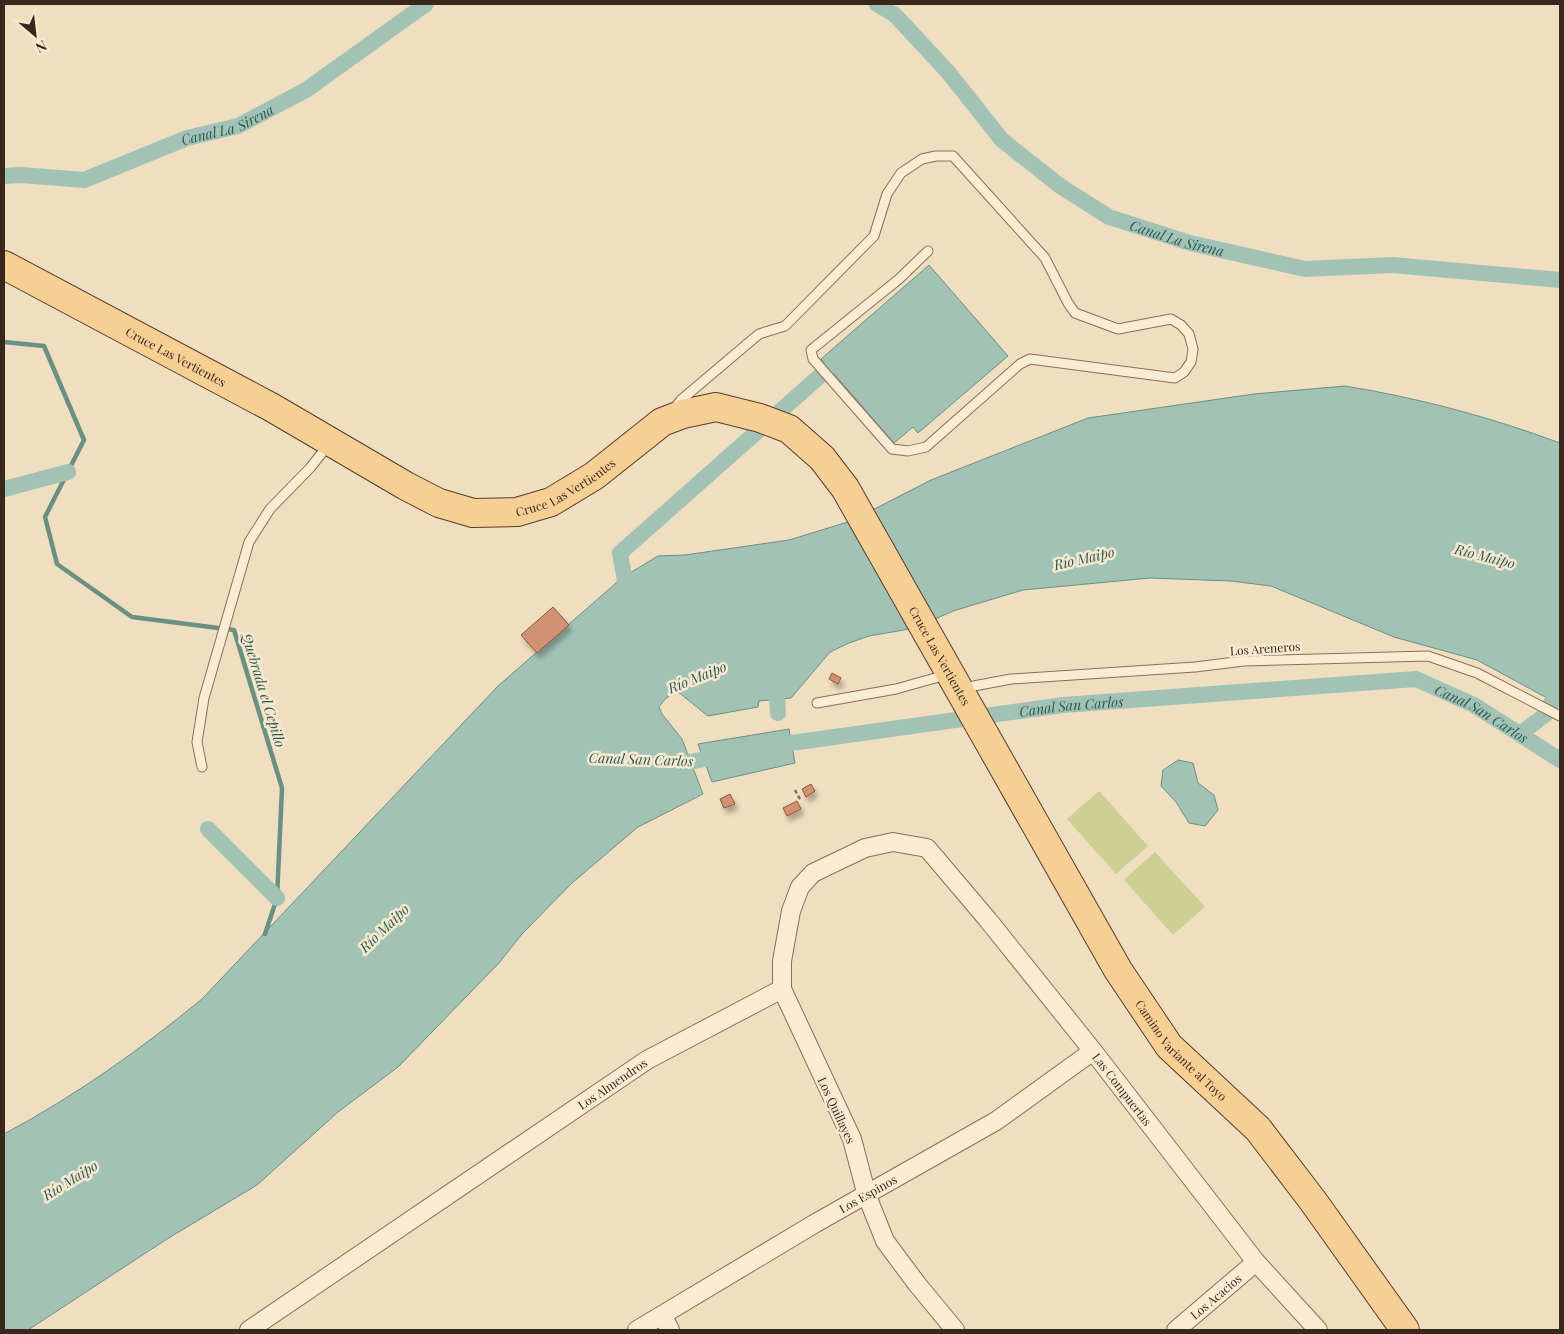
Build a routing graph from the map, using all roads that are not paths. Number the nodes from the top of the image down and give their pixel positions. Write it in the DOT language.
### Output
graph roads {
  1 [pos="928,251"];
  2 [pos="4,265"];
  3 [pos="662,422"];
  4 [pos="331,442"];
  5 [pos="957,685"];
  6 [pos="817,703"];
  7 [pos="1560,716"];
  8 [pos="992,746"];
  9 [pos="202,768"];
  10 [pos="782,989"];
  11 [pos="1093,1051"];
  12 [pos="867,1196"];
  13 [pos="1256,1262"];
  14 [pos="666,1323"];
  15 [pos="249,1330"];
  16 [pos="637,1330"];
  17 [pos="955,1330"];
  18 [pos="1176,1330"];
  19 [pos="1318,1330"];
  20 [pos="1405,1330"];
  1 -- 3 [label="lane"];
  2 -- 4 [label="main road, Cruce Las Vertientes"];
  3 -- 4 [label="main road, Cruce Las Vertientes"];
  3 -- 5 [label="main road, Cruce Las Vertientes"];
  4 -- 9 [label="lane"];
  5 -- 6 [label="lane, Los Areneros"];
  5 -- 7 [label="lane, Los Areneros"];
  5 -- 8 [label="main road, Cruce Las Vertientes"];
  8 -- 20 [label="main road, Camino Variante al Toyo"];
  10 -- 11 [label="street, Las Compuertas"];
  10 -- 12 [label="street, Los Quillayes"];
  10 -- 15 [label="street, Los Almendros"];
  11 -- 12 [label="street, Los Espinos"];
  11 -- 13 [label="street, Las Compuertas"];
  12 -- 14 [label="street, Los Espinos"];
  12 -- 17 [label="street, Los Quillayes"];
  13 -- 18 [label="street, Los Acacios"];
  13 -- 19 [label="street, Las Compuertas"];
  14 -- 16 [label="street, Los Espinos"];
}
